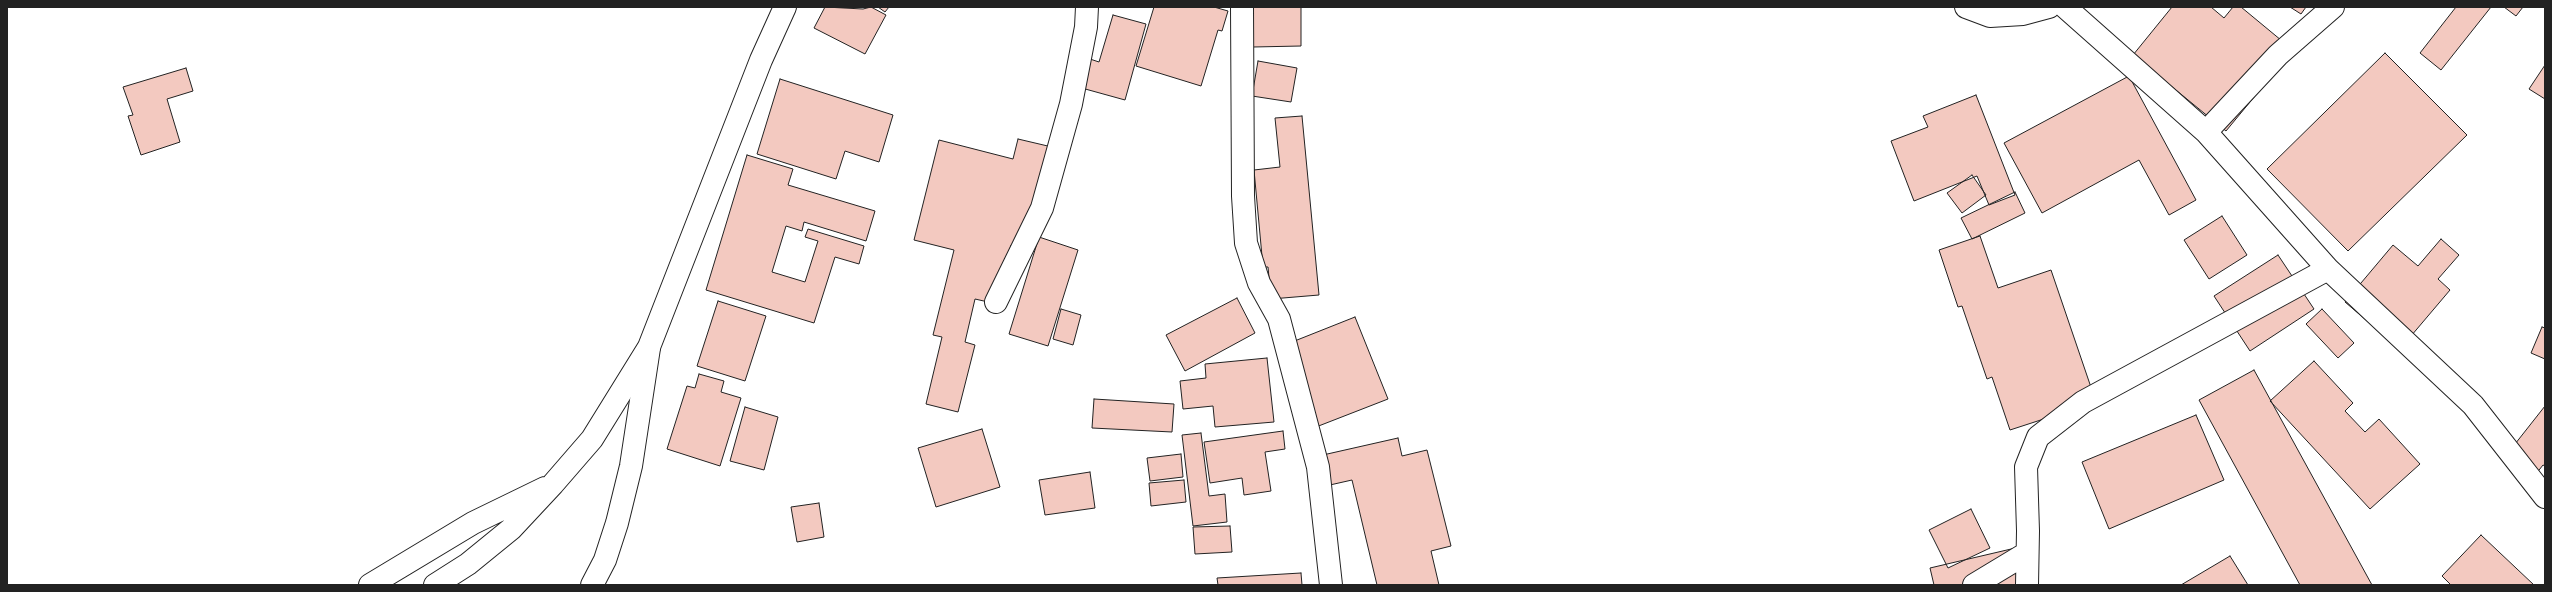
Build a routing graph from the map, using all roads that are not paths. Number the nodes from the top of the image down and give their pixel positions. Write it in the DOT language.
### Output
graph roads {
  1 [pos="785,7"];
  2 [pos="1087,7"];
  3 [pos="1242,7"];
  4 [pos="1966,7"];
  5 [pos="2049,7"];
  6 [pos="2065,7"];
  7 [pos="2333,7"];
  8 [pos="2206,132"];
  9 [pos="2328,269"];
  10 [pos="996,302"];
  11 [pos="650,347"];
  12 [pos="553,484"];
  13 [pos="2545,497"];
  14 [pos="2028,553"];
  15 [pos="370,585"];
  16 [pos="435,585"];
  17 [pos="592,585"];
  18 [pos="1331,585"];
  19 [pos="1974,585"];
  20 [pos="2027,585"];
  1 -- 11 [label="street"];
  2 -- 10 [label="street"];
  3 -- 18 [label="street"];
  4 -- 5 [label="street"];
  6 -- 8 [label="street"];
  7 -- 8 [label="street"];
  8 -- 9 [label="street"];
  9 -- 13 [label="street"];
  9 -- 14 [label="street"];
  11 -- 12 [label="street"];
  11 -- 17 [label="street"];
  12 -- 15 [label="street"];
  12 -- 16 [label="street"];
  14 -- 19 [label="street"];
  14 -- 20 [label="street"];
}
